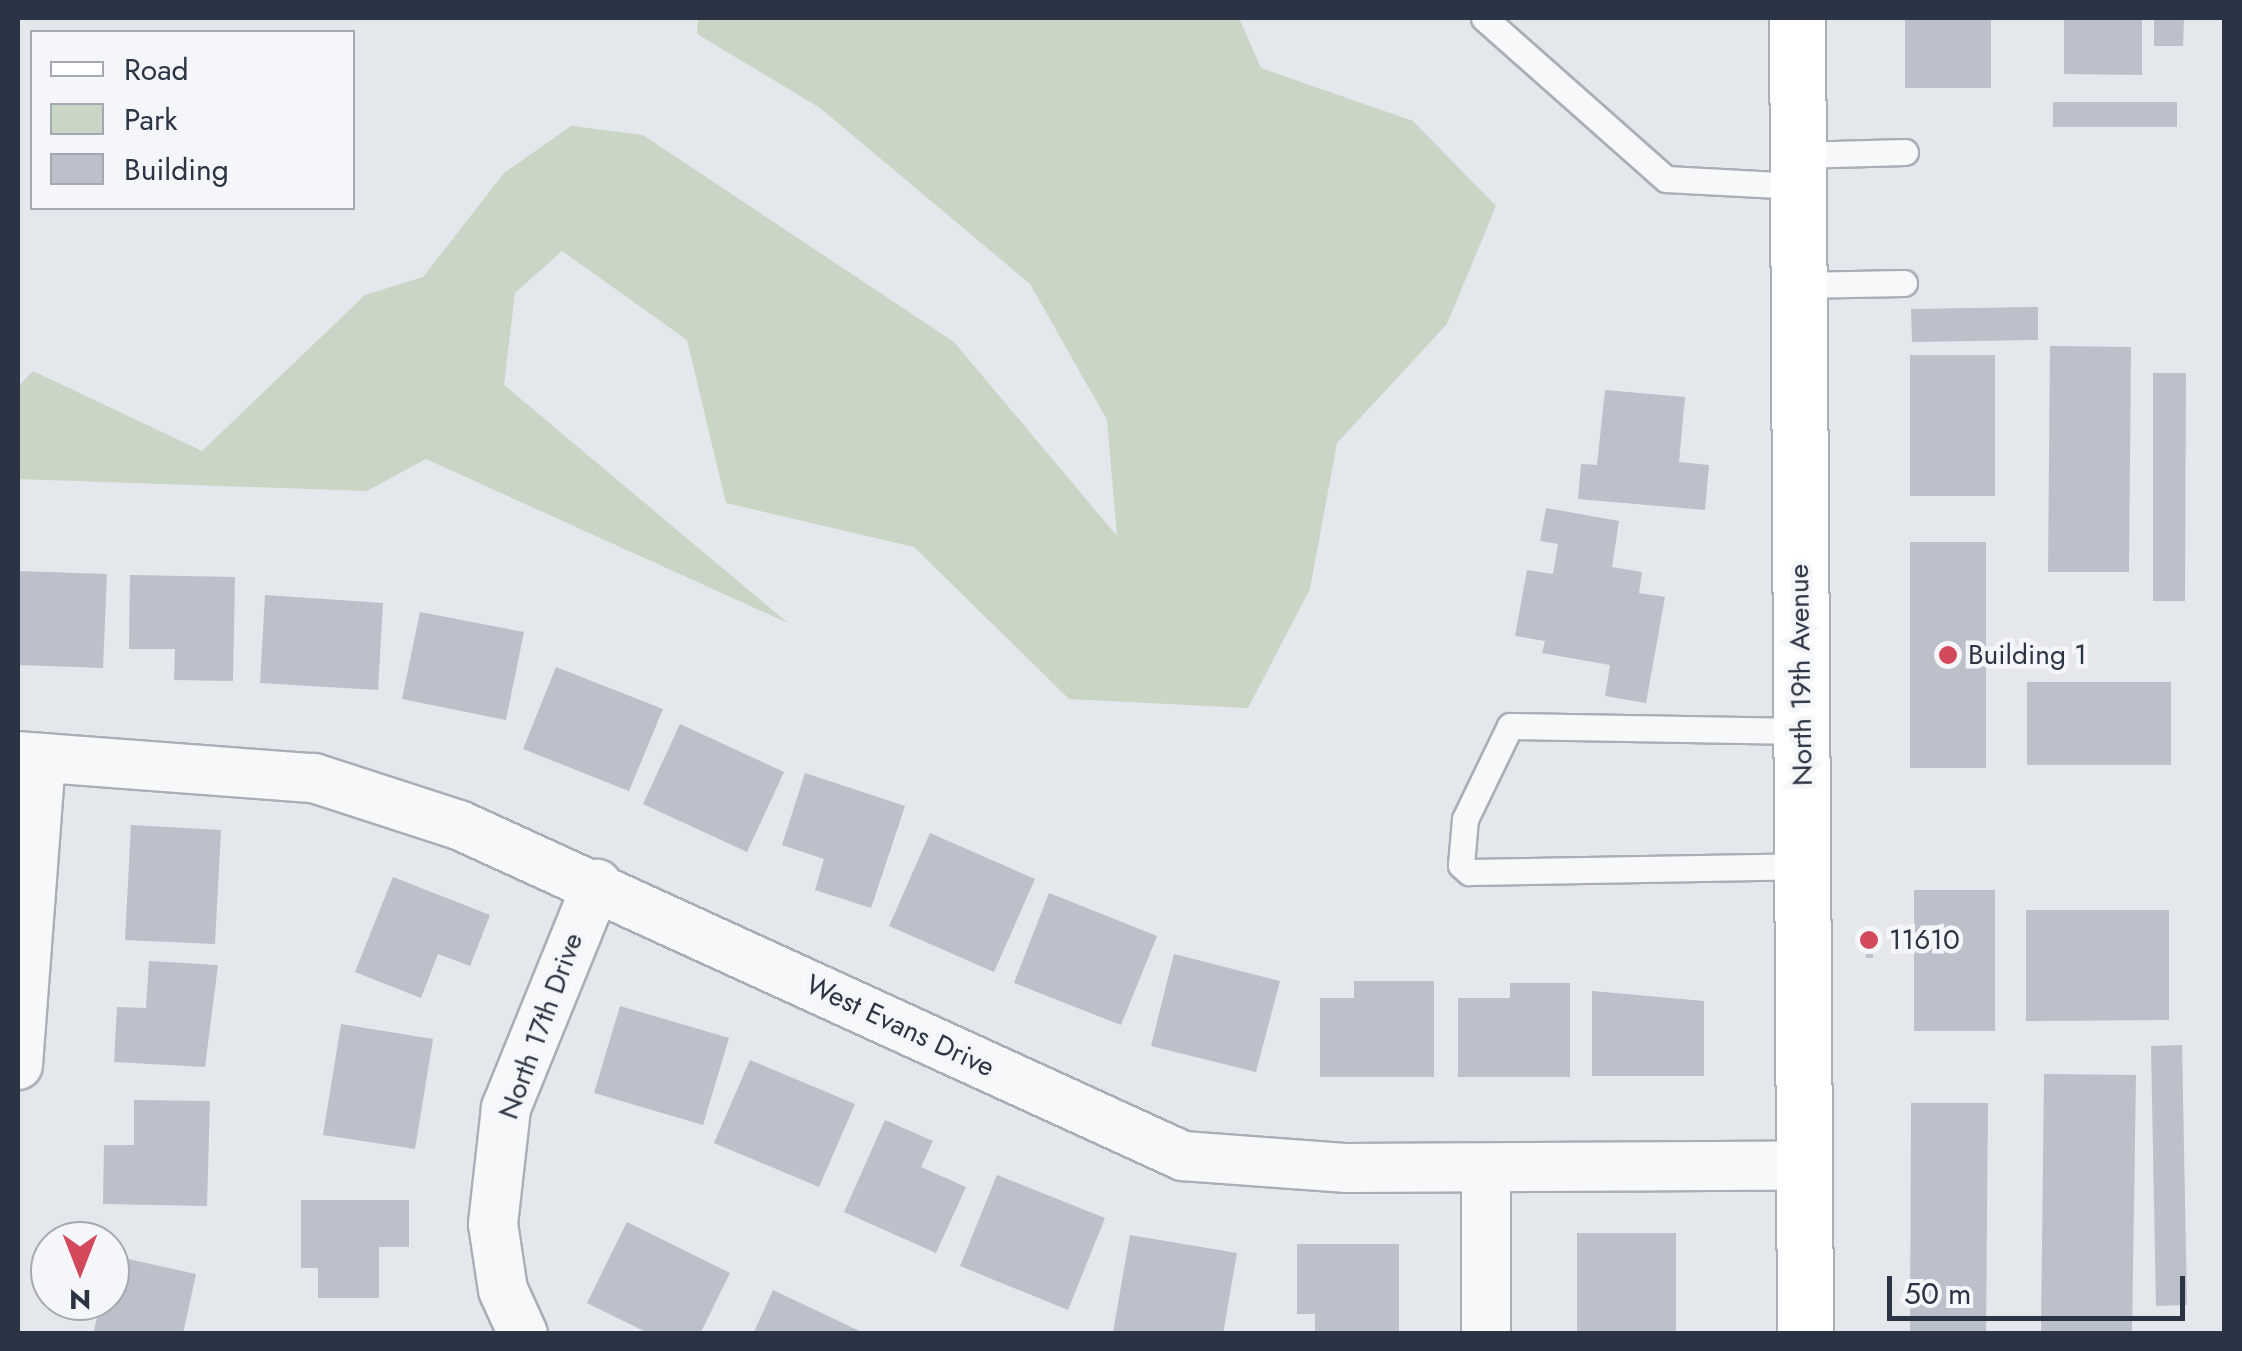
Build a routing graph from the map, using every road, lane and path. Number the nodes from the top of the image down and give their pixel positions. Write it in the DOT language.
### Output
graph roads {
  1 [pos="1484,18"];
  2 [pos="1797,18"];
  3 [pos="1906,152"];
  4 [pos="1797,171"];
  5 [pos="1904,282"];
  6 [pos="1798,284"];
  7 [pos="1802,731"];
  8 [pos="29,757"];
  9 [pos="1803,866"];
  10 [pos="597,884"];
  11 [pos="18,1066"];
  12 [pos="1804,1166"];
  13 [pos="1486,1168"];
  14 [pos="523,1334"];
  15 [pos="1486,1334"];
  16 [pos="1804,1334"];
  1 -- 4 [label="lane"];
  2 -- 4 [label="main road, North 19th Avenue"];
  3 -- 4 [label="lane"];
  4 -- 6 [label="main road, North 19th Avenue"];
  5 -- 6 [label="lane"];
  6 -- 7 [label="main road, North 19th Avenue"];
  7 -- 9 [label="main road, North 19th Avenue"];
  7 -- 9 [label="lane"];
  8 -- 10 [label="street, West Evans Drive"];
  8 -- 11 [label="street"];
  9 -- 12 [label="main road, North 19th Avenue"];
  10 -- 13 [label="street, West Evans Drive"];
  10 -- 14 [label="street, North 17th Drive"];
  12 -- 13 [label="street, West Evans Drive"];
  12 -- 16 [label="main road, North 19th Avenue"];
  13 -- 15 [label="street"];
}
